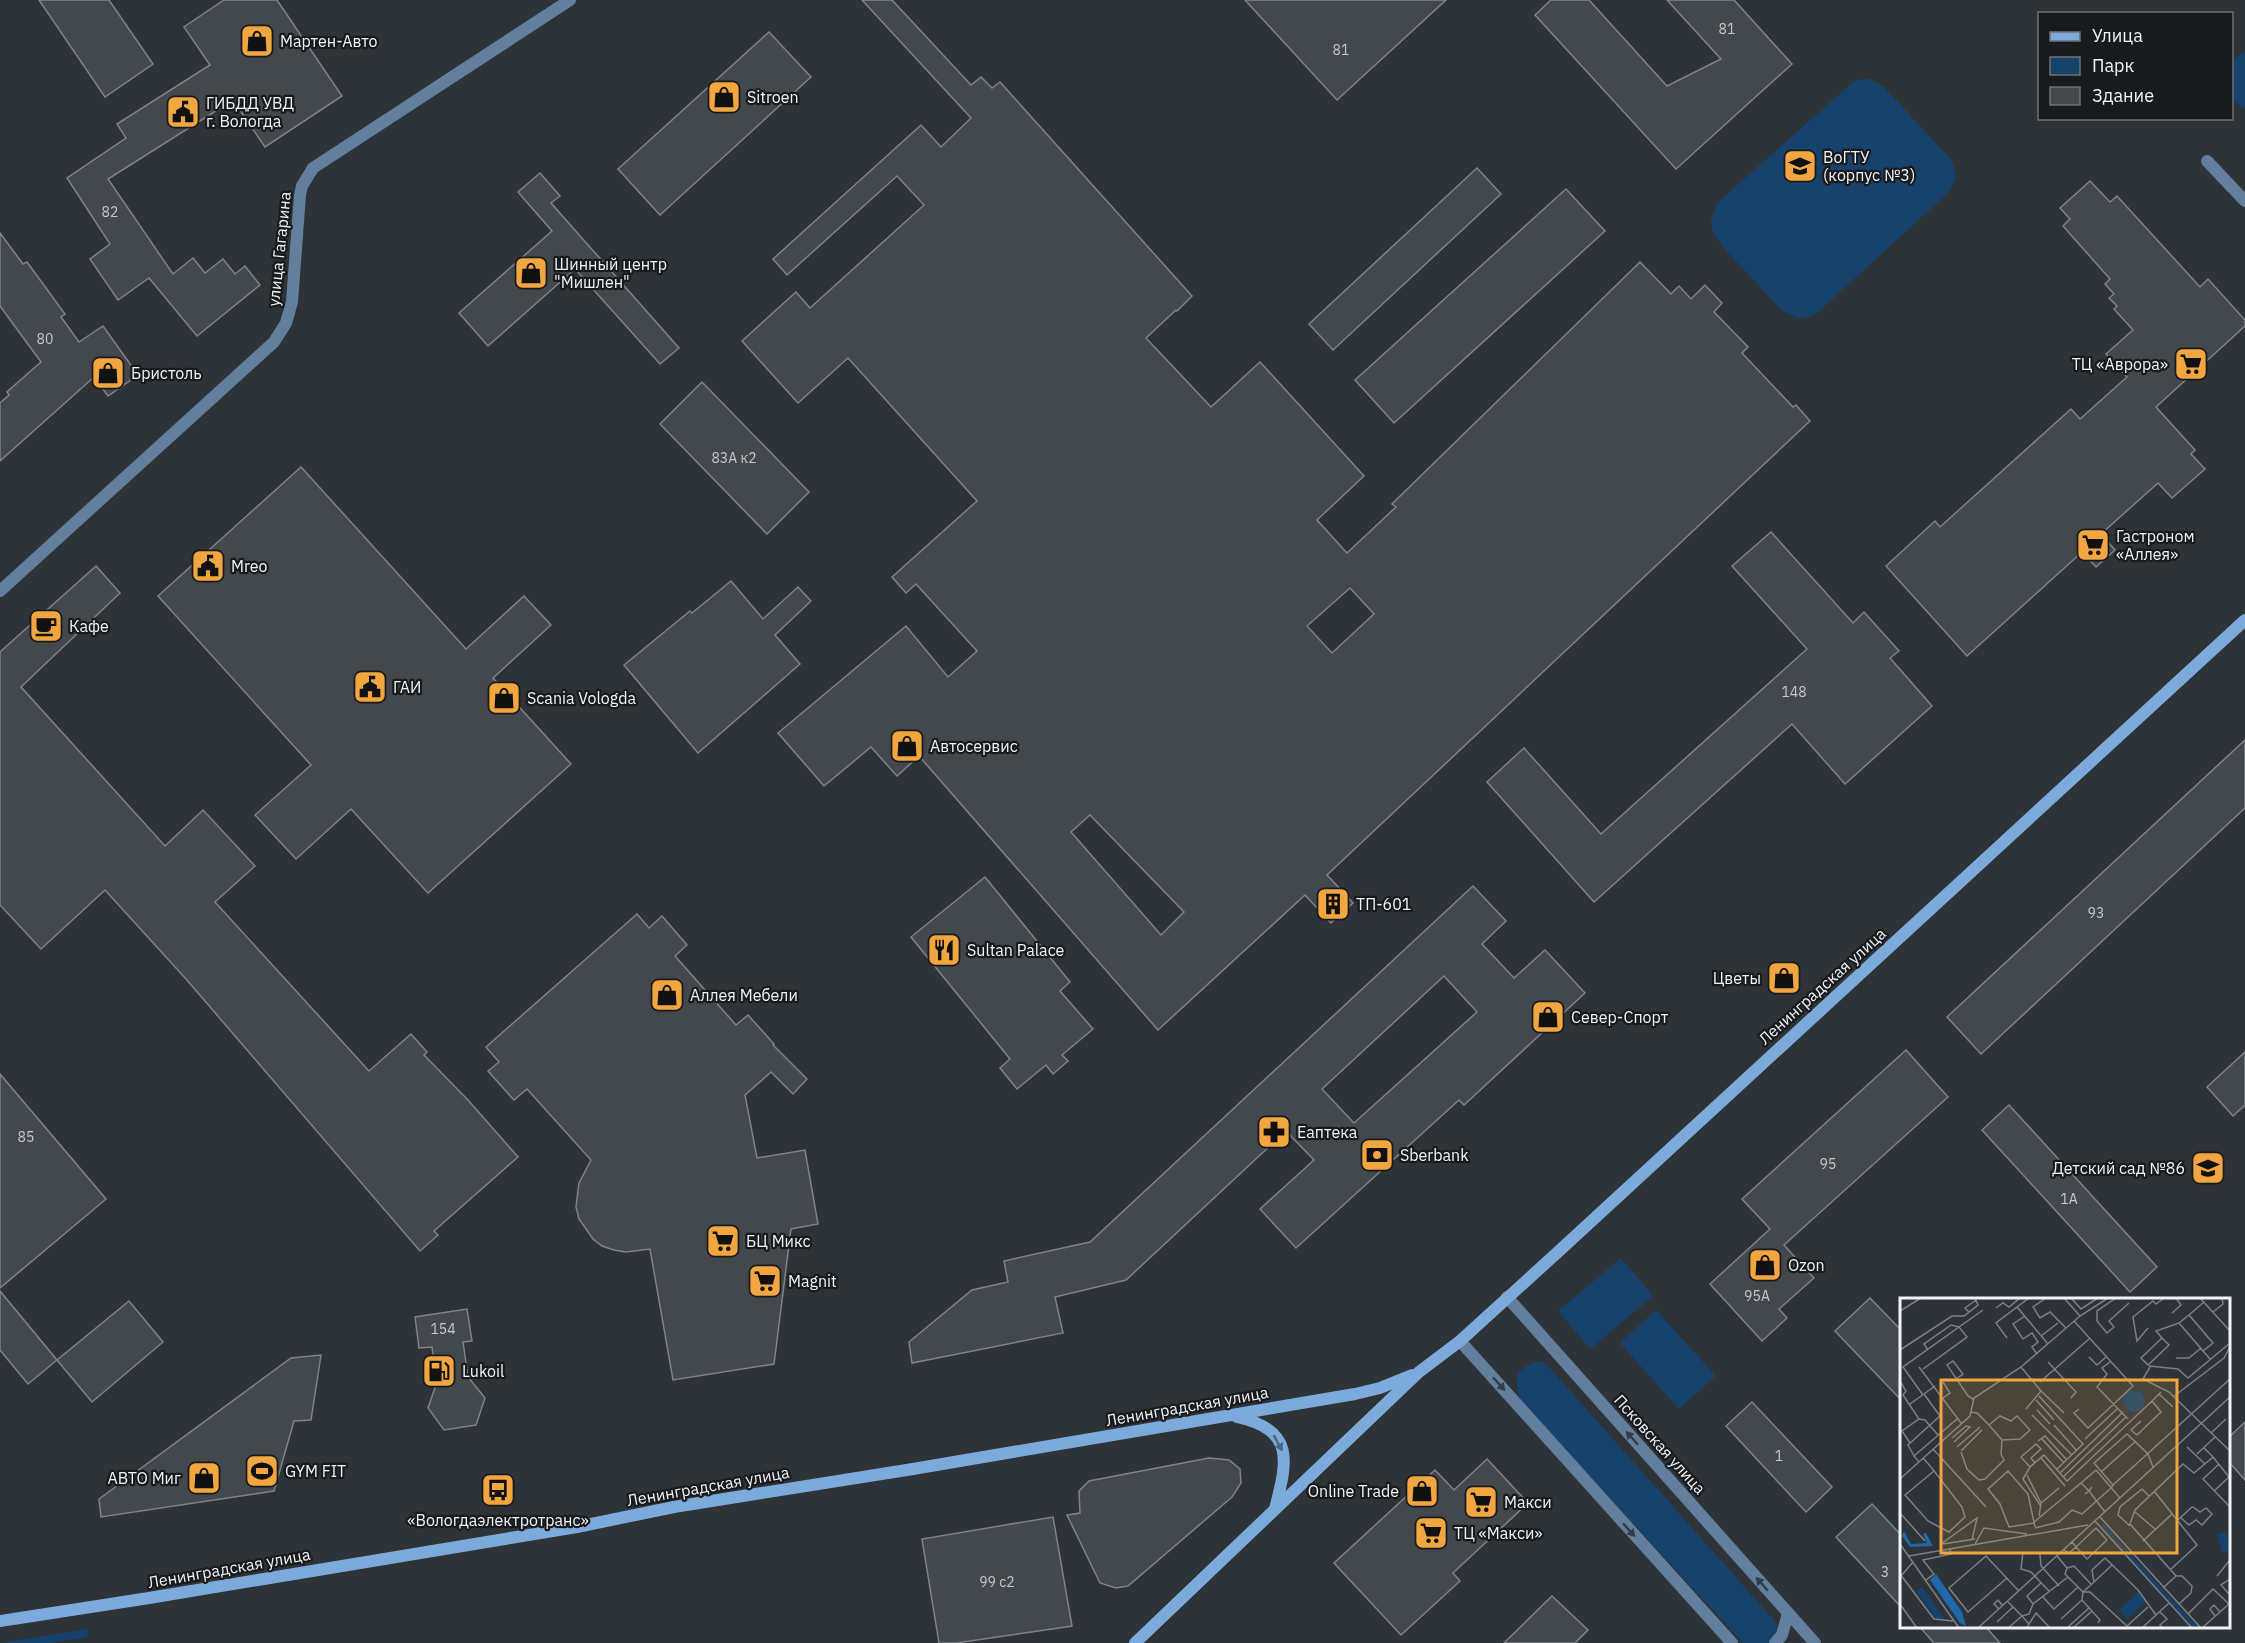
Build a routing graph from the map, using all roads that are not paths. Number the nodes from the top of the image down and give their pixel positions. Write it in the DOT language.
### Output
graph roads {
  1 [pos="570,0"];
  2 [pos="2207,161"];
  3 [pos="2245,201"];
  4 [pos="0,591"];
  5 [pos="2245,620"];
  6 [pos="1508,1298"];
  7 [pos="1460,1341"];
  8 [pos="1419,1372"];
  9 [pos="1230,1415"];
  10 [pos="1274,1510"];
  11 [pos="1788,1613"];
  12 [pos="0,1621"];
  13 [pos="1135,1643"];
  14 [pos="1732,1643"];
  15 [pos="1775,1643"];
  16 [pos="1815,1643"];
  1 -- 4 [label="street, улица Гагарина"];
  2 -- 3 [label="street"];
  5 -- 6 [label="main road, Ленинградская улица"];
  6 -- 7 [label="main road, Ленинградская улица"];
  11 -- 6 [label="street, Псковская улица, one-way"];
  7 -- 8 [label="main road, Ленинградская улица"];
  7 -- 14 [label="street, one-way"];
  8 -- 9 [label="main road, Ленинградская улица"];
  8 -- 10 [label="main road, Ленинградская улица"];
  9 -- 10 [label="main road, one-way"];
  9 -- 12 [label="main road, Ленинградская улица"];
  10 -- 13 [label="main road, Ленинградская улица"];
  11 -- 15 [label="street"];
  11 -- 16 [label="street, Псковская улица"];
}
